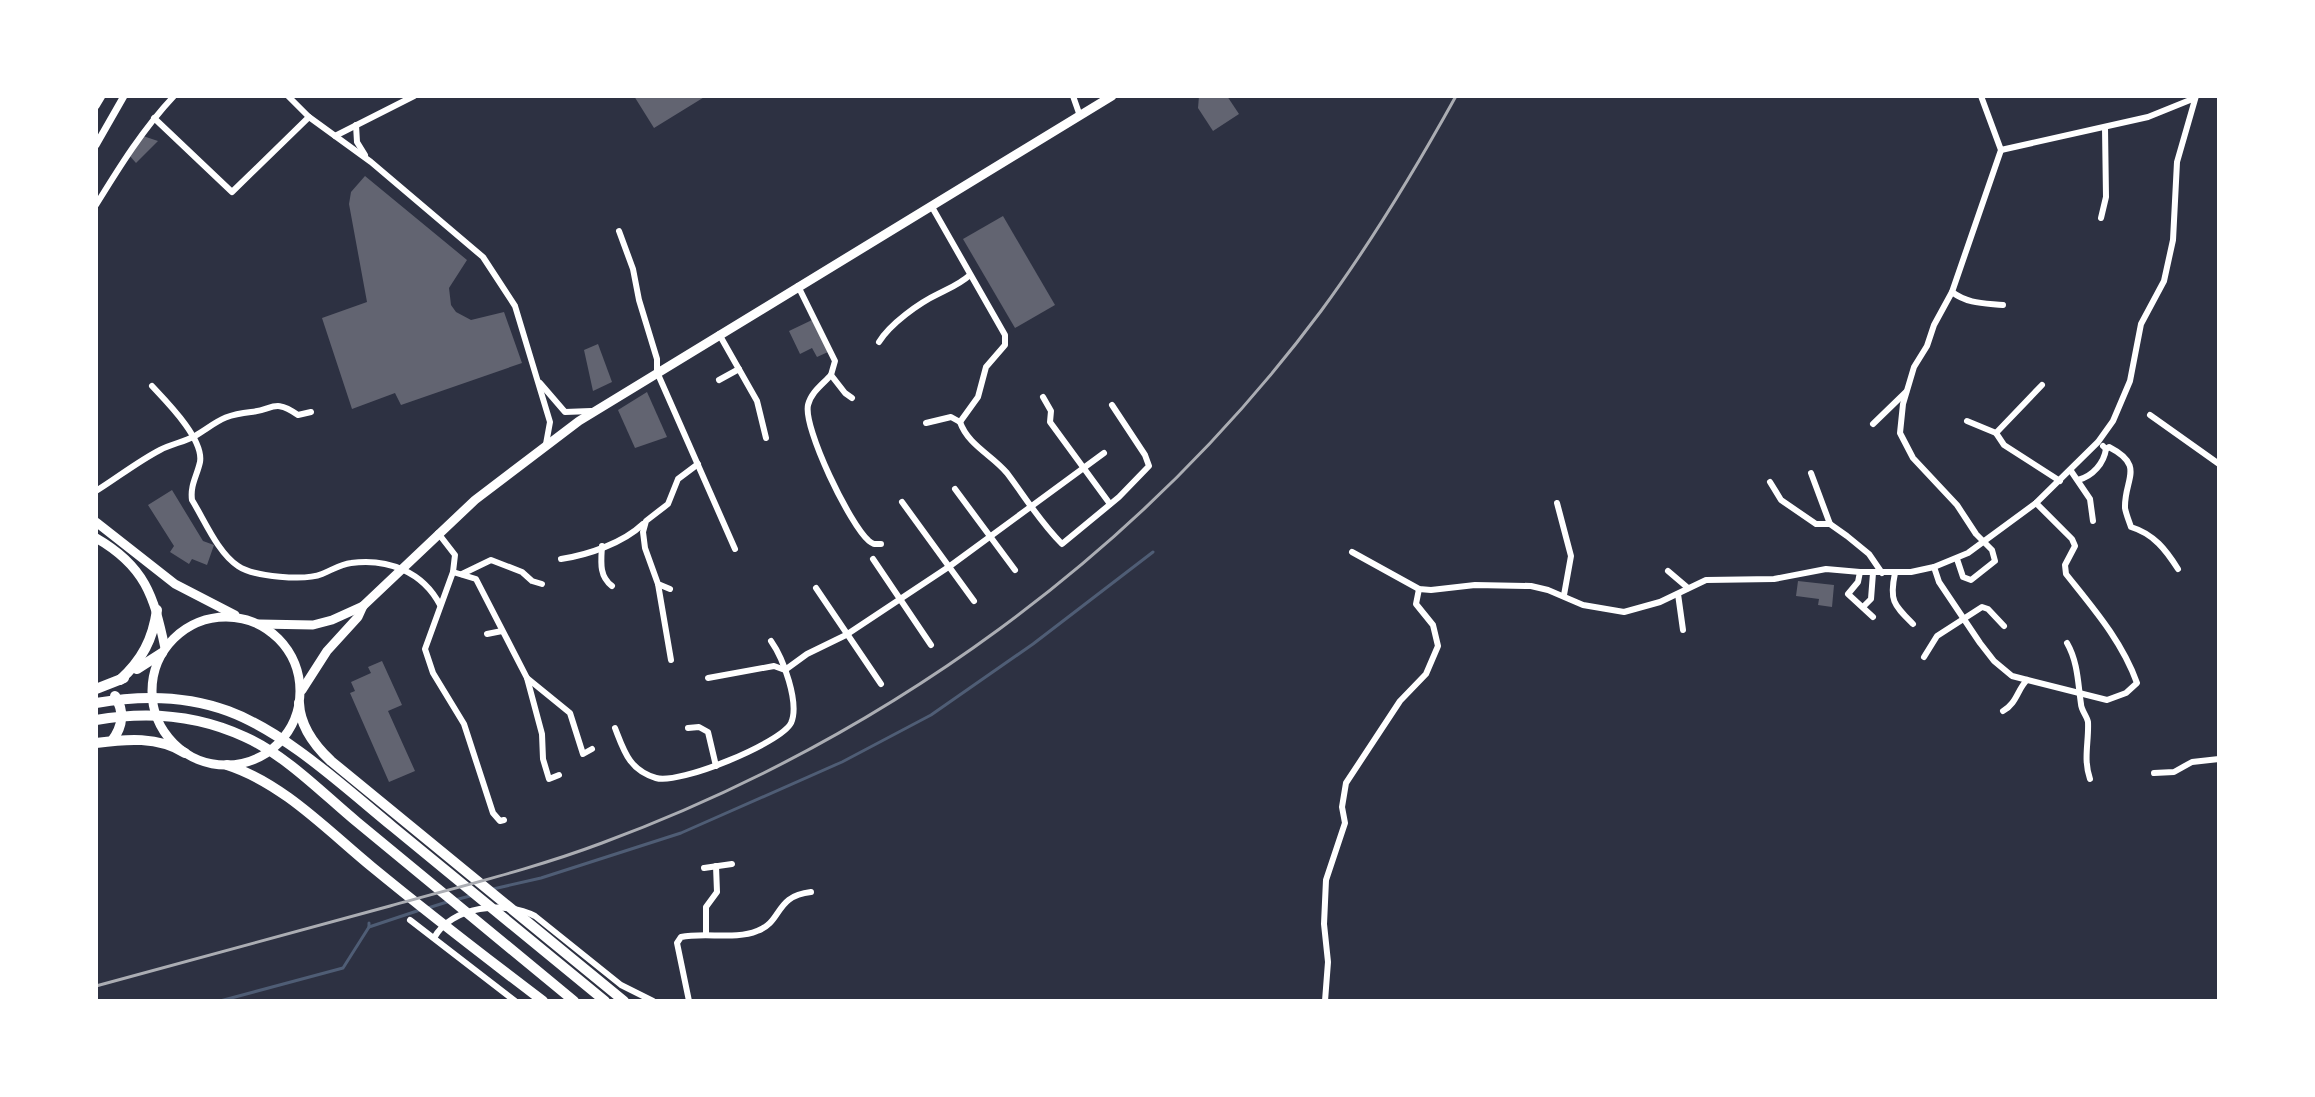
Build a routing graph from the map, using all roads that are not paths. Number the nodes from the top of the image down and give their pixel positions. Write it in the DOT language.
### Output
graph roads {
  1 [pos="102,96"];
  2 [pos="124,96"];
  3 [pos="174,96"];
  4 [pos="288,96"];
  5 [pos="414,96"];
  6 [pos="1073,96"];
  7 [pos="1112,96"];
  8 [pos="1981,96"];
  9 [pos="2196,97"];
  10 [pos="96,106"];
  11 [pos="1080,116"];
  12 [pos="309,117"];
  13 [pos="154,118"];
  14 [pos="356,125"];
  15 [pos="2105,128"];
  16 [pos="335,136"];
  17 [pos="97,143"];
  18 [pos="2001,150"];
  19 [pos="371,162"];
  20 [pos="96,205"];
  21 [pos="932,207"];
  22 [pos="2101,218"];
  23 [pos="619,231"];
  24 [pos="970,275"];
  25 [pos="798,286"];
  26 [pos="1952,292"];
  27 [pos="2003,305"];
  28 [pos="719,334"];
  29 [pos="879,342"];
  30 [pos="739,369"];
  31 [pos="657,372"];
  32 [pos="831,375"];
  33 [pos="719,380"];
  34 [pos="540,383"];
  35 [pos="2042,385"];
  36 [pos="152,386"];
  37 [pos="1906,392"];
  38 [pos="1043,397"];
  39 [pos="852,398"];
  40 [pos="1112,405"];
  41 [pos="595,410"];
  42 [pos="311,412"];
  43 [pos="2150,415"];
  44 [pos="1967,421"];
  45 [pos="960,422"];
  46 [pos="926,423"];
  47 [pos="1873,424"];
  48 [pos="1996,433"];
  49 [pos="193,438"];
  50 [pos="766,438"];
  51 [pos="2098,442"];
  52 [pos="546,444"];
  53 [pos="2106,449"];
  54 [pos="1104,453"];
  55 [pos="698,464"];
  56 [pos="2219,464"];
  57 [pos="1084,468"];
  58 [pos="2071,471"];
  59 [pos="1811,473"];
  60 [pos="2078,480"];
  61 [pos="2060,481"];
  62 [pos="1770,482"];
  63 [pos="955,489"];
  64 [pos="96,491"];
  65 [pos="902,502"];
  66 [pos="1557,503"];
  67 [pos="2036,503"];
  68 [pos="1110,504"];
  69 [pos="1031,507"];
  70 [pos="646,521"];
  71 [pos="2093,521"];
  72 [pos="96,522"];
  73 [pos="1830,524"];
  74 [pos="438,533"];
  75 [pos="96,538"];
  76 [pos="990,538"];
  77 [pos="1983,543"];
  78 [pos="881,544"];
  79 [pos="602,546"];
  80 [pos="735,549"];
  81 [pos="1352,552"];
  82 [pos="561,559"];
  83 [pos="873,559"];
  84 [pos="1957,559"];
  85 [pos="950,566"];
  86 [pos="1934,567"];
  87 [pos="403,568"];
  88 [pos="2178,569"];
  89 [pos="1015,570"];
  90 [pos="1668,571"];
  91 [pos="453,572"];
  92 [pos="1860,572"];
  93 [pos="1873,573"];
  94 [pos="1882,573"];
  95 [pos="1895,573"];
  96 [pos="462,574"];
  97 [pos="542,584"];
  98 [pos="658,584"];
  99 [pos="612,586"];
  100 [pos="816,588"];
  101 [pos="1688,588"];
  102 [pos="670,589"];
  103 [pos="1419,589"];
  104 [pos="1678,594"];
  105 [pos="1564,595"];
  106 [pos="901,599"];
  107 [pos="974,601"];
  108 [pos="440,605"];
  109 [pos="363,606"];
  110 [pos="1864,606"];
  111 [pos="157,610"];
  112 [pos="1873,617"];
  113 [pos="239,618"];
  114 [pos="1965,620"];
  115 [pos="259,624"];
  116 [pos="1913,624"];
  117 [pos="2004,626"];
  118 [pos="1683,630"];
  119 [pos="502,631"];
  120 [pos="487,634"];
  121 [pos="846,635"];
  122 [pos="771,641"];
  123 [pos="2067,643"];
  124 [pos="931,645"];
  125 [pos="164,651"];
  126 [pos="1924,657"];
  127 [pos="671,660"];
  128 [pos="785,670"];
  129 [pos="527,678"];
  130 [pos="708,678"];
  131 [pos="120,680"];
  132 [pos="2027,680"];
  133 [pos="881,684"];
  134 [pos="100,688"];
  135 [pos="2082,693"];
  136 [pos="300,698"];
  137 [pos="96,703"];
  138 [pos="2003,711"];
  139 [pos="96,720"];
  140 [pos="615,728"];
  141 [pos="688,728"];
  142 [pos="112,741"];
  143 [pos="96,743"];
  144 [pos="592,749"];
  145 [pos="185,753"];
  146 [pos="2219,759"];
  147 [pos="227,765"];
  148 [pos="716,766"];
  149 [pos="2154,773"];
  150 [pos="559,775"];
  151 [pos="2090,779"];
  152 [pos="504,820"];
  153 [pos="732,864"];
  154 [pos="716,866"];
  155 [pos="704,868"];
  156 [pos="811,892"];
  157 [pos="410,920"];
  158 [pos="706,935"];
  159 [pos="434,938"];
  160 [pos="515,1001"];
  161 [pos="543,1001"];
  162 [pos="574,1001"];
  163 [pos="605,1001"];
  164 [pos="624,1001"];
  165 [pos="653,1001"];
  166 [pos="689,1001"];
  167 [pos="1325,1001"];
  1 -- 10 [label="street"];
  2 -- 17 [label="street"];
  3 -- 13 [label="street"];
  4 -- 12 [label="street"];
  5 -- 14 [label="street"];
  6 -- 11 [label="street"];
  7 -- 11 [label="main road"];
  8 -- 18 [label="street"];
  9 -- 15 [label="street"];
  9 -- 51 [label="street"];
  11 -- 21 [label="main road"];
  12 -- 13 [label="street"];
  12 -- 16 [label="street"];
  13 -- 20 [label="street"];
  14 -- 16 [label="street"];
  14 -- 19 [label="street"];
  15 -- 18 [label="street"];
  15 -- 22 [label="street"];
  16 -- 19 [label="street"];
  18 -- 26 [label="street"];
  19 -- 34 [label="street"];
  21 -- 24 [label="street"];
  21 -- 25 [label="main road"];
  23 -- 31 [label="street"];
  24 -- 29 [label="street"];
  24 -- 45 [label="street"];
  25 -- 28 [label="main road"];
  25 -- 32 [label="street"];
  26 -- 27 [label="street"];
  26 -- 37 [label="street"];
  28 -- 30 [label="street"];
  28 -- 31 [label="main road"];
  30 -- 33 [label="street"];
  30 -- 50 [label="street"];
  31 -- 41 [label="main road"];
  31 -- 55 [label="street"];
  32 -- 39 [label="street"];
  32 -- 78 [label="street"];
  34 -- 41 [label="street"];
  34 -- 52 [label="street"];
  35 -- 48 [label="street"];
  36 -- 49 [label="street"];
  37 -- 47 [label="street"];
  37 -- 77 [label="street"];
  38 -- 57 [label="street"];
  40 -- 68 [label="street"];
  41 -- 52 [label="main road"];
  42 -- 49 [label="street"];
  43 -- 56 [label="street"];
  44 -- 48 [label="street"];
  45 -- 46 [label="street"];
  45 -- 69 [label="street"];
  48 -- 61 [label="street"];
  49 -- 64 [label="street"];
  49 -- 87 [label="street"];
  51 -- 53 [label="street"];
  51 -- 58 [label="street"];
  52 -- 74 [label="main road"];
  53 -- 60 [label="street"];
  53 -- 88 [label="street"];
  54 -- 57 [label="street"];
  55 -- 70 [label="street"];
  55 -- 80 [label="street"];
  57 -- 68 [label="street"];
  57 -- 69 [label="street"];
  58 -- 60 [label="street"];
  58 -- 61 [label="street"];
  59 -- 73 [label="street"];
  60 -- 71 [label="street"];
  61 -- 67 [label="street"];
  62 -- 73 [label="street"];
  63 -- 76 [label="street"];
  65 -- 85 [label="street"];
  66 -- 105 [label="street"];
  67 -- 77 [label="street"];
  67 -- 135 [label="street"];
  68 -- 69 [label="street"];
  69 -- 76 [label="street"];
  70 -- 79 [label="street"];
  70 -- 98 [label="street"];
  72 -- 113 [label="main road"];
  73 -- 94 [label="street"];
  74 -- 87 [label="main road"];
  74 -- 91 [label="street"];
  75 -- 111 [label="main road"];
  76 -- 85 [label="street"];
  76 -- 89 [label="street"];
  77 -- 84 [label="street"];
  77 -- 84 [label="street"];
  79 -- 82 [label="street"];
  79 -- 99 [label="street"];
  81 -- 103 [label="street"];
  83 -- 106 [label="street"];
  84 -- 86 [label="street"];
  85 -- 106 [label="street"];
  85 -- 107 [label="street"];
  86 -- 95 [label="street"];
  86 -- 114 [label="street"];
  87 -- 108 [label="street"];
  87 -- 109 [label="main road"];
  90 -- 101 [label="street"];
  91 -- 96 [label="street"];
  91 -- 108 [label="street"];
  92 -- 93 [label="street"];
  92 -- 101 [label="street"];
  92 -- 110 [label="street"];
  93 -- 94 [label="street"];
  93 -- 110 [label="street"];
  94 -- 95 [label="street"];
  95 -- 116 [label="street"];
  96 -- 97 [label="street"];
  96 -- 119 [label="street"];
  98 -- 102 [label="street"];
  98 -- 127 [label="street"];
  100 -- 121 [label="street"];
  101 -- 104 [label="street"];
  103 -- 105 [label="street"];
  103 -- 167 [label="street"];
  104 -- 105 [label="street"];
  104 -- 118 [label="street"];
  106 -- 121 [label="street"];
  106 -- 124 [label="street"];
  108 -- 152 [label="street"];
  109 -- 115 [label="main road"];
  109 -- 136 [label="main road"];
  110 -- 112 [label="street"];
  111 -- 125 [label="main road"];
  111 -- 131 [label="highway"];
  113 -- 115 [label="main road"];
  113 -- 125 [label="main road"];
  114 -- 117 [label="street"];
  114 -- 126 [label="street"];
  114 -- 132 [label="street"];
  115 -- 136 [label="main road"];
  119 -- 120 [label="street"];
  119 -- 129 [label="street"];
  121 -- 128 [label="street"];
  121 -- 133 [label="street"];
  122 -- 128 [label="street"];
  123 -- 135 [label="street"];
  125 -- 131 [label="highway"];
  125 -- 145 [label="main road"];
  128 -- 130 [label="street"];
  128 -- 148 [label="street"];
  129 -- 144 [label="street"];
  129 -- 150 [label="street"];
  131 -- 134 [label="highway"];
  132 -- 135 [label="street"];
  132 -- 138 [label="street"];
  134 -- 142 [label="highway"];
  135 -- 151 [label="street"];
  136 -- 147 [label="main road"];
  136 -- 164 [label="highway"];
  137 -- 163 [label="highway"];
  139 -- 162 [label="highway"];
  140 -- 148 [label="street"];
  141 -- 148 [label="street"];
  142 -- 143 [label="highway"];
  142 -- 145 [label="highway"];
  145 -- 147 [label="main road"];
  146 -- 149 [label="street"];
  147 -- 161 [label="highway"];
  153 -- 154 [label="street"];
  154 -- 155 [label="street"];
  154 -- 158 [label="street"];
  156 -- 158 [label="street"];
  157 -- 159 [label="street"];
  158 -- 166 [label="street"];
  159 -- 160 [label="street"];
  159 -- 165 [label="street"];
}
